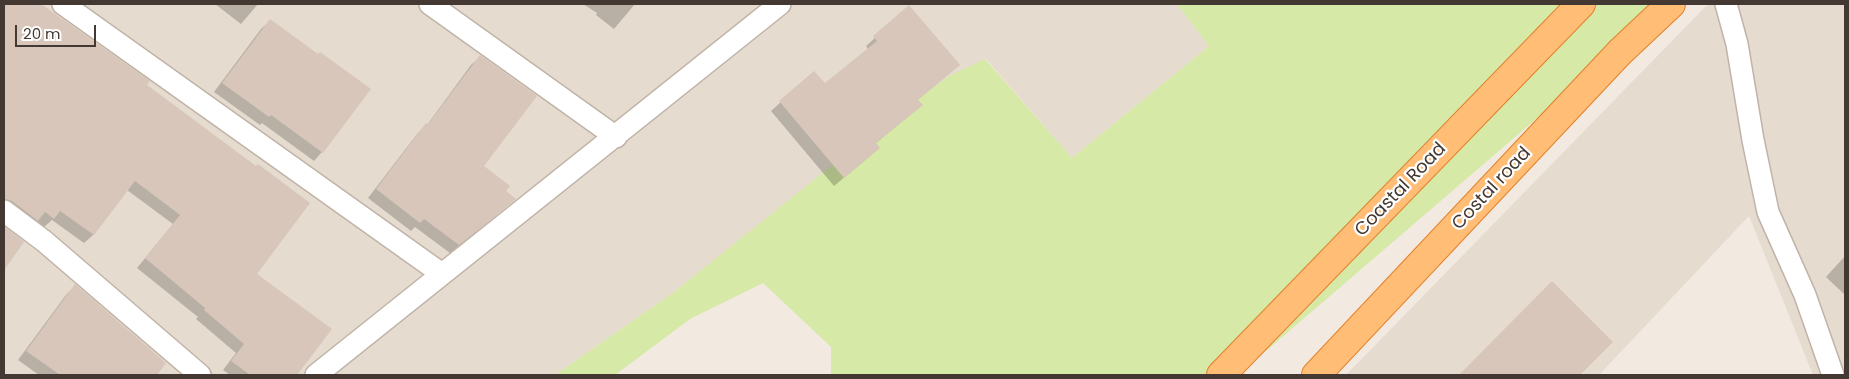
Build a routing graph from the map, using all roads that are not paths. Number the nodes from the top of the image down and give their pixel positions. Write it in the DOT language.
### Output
graph roads {
  1 [pos="63,4"];
  2 [pos="430,4"];
  3 [pos="780,4"];
  4 [pos="1581,4"];
  5 [pos="1670,4"];
  6 [pos="1726,4"];
  7 [pos="616,137"];
  8 [pos="4,211"];
  9 [pos="442,274"];
  10 [pos="200,375"];
  11 [pos="316,375"];
  12 [pos="1221,375"];
  13 [pos="1316,375"];
  14 [pos="1832,375"];
  1 -- 9 [label="street"];
  2 -- 7 [label="street"];
  3 -- 7 [label="street"];
  4 -- 12 [label="highway, Coastal Road"];
  5 -- 13 [label="highway, Costal road"];
  6 -- 14 [label="street"];
  7 -- 9 [label="street"];
  8 -- 10 [label="street"];
  9 -- 11 [label="street"];
}
